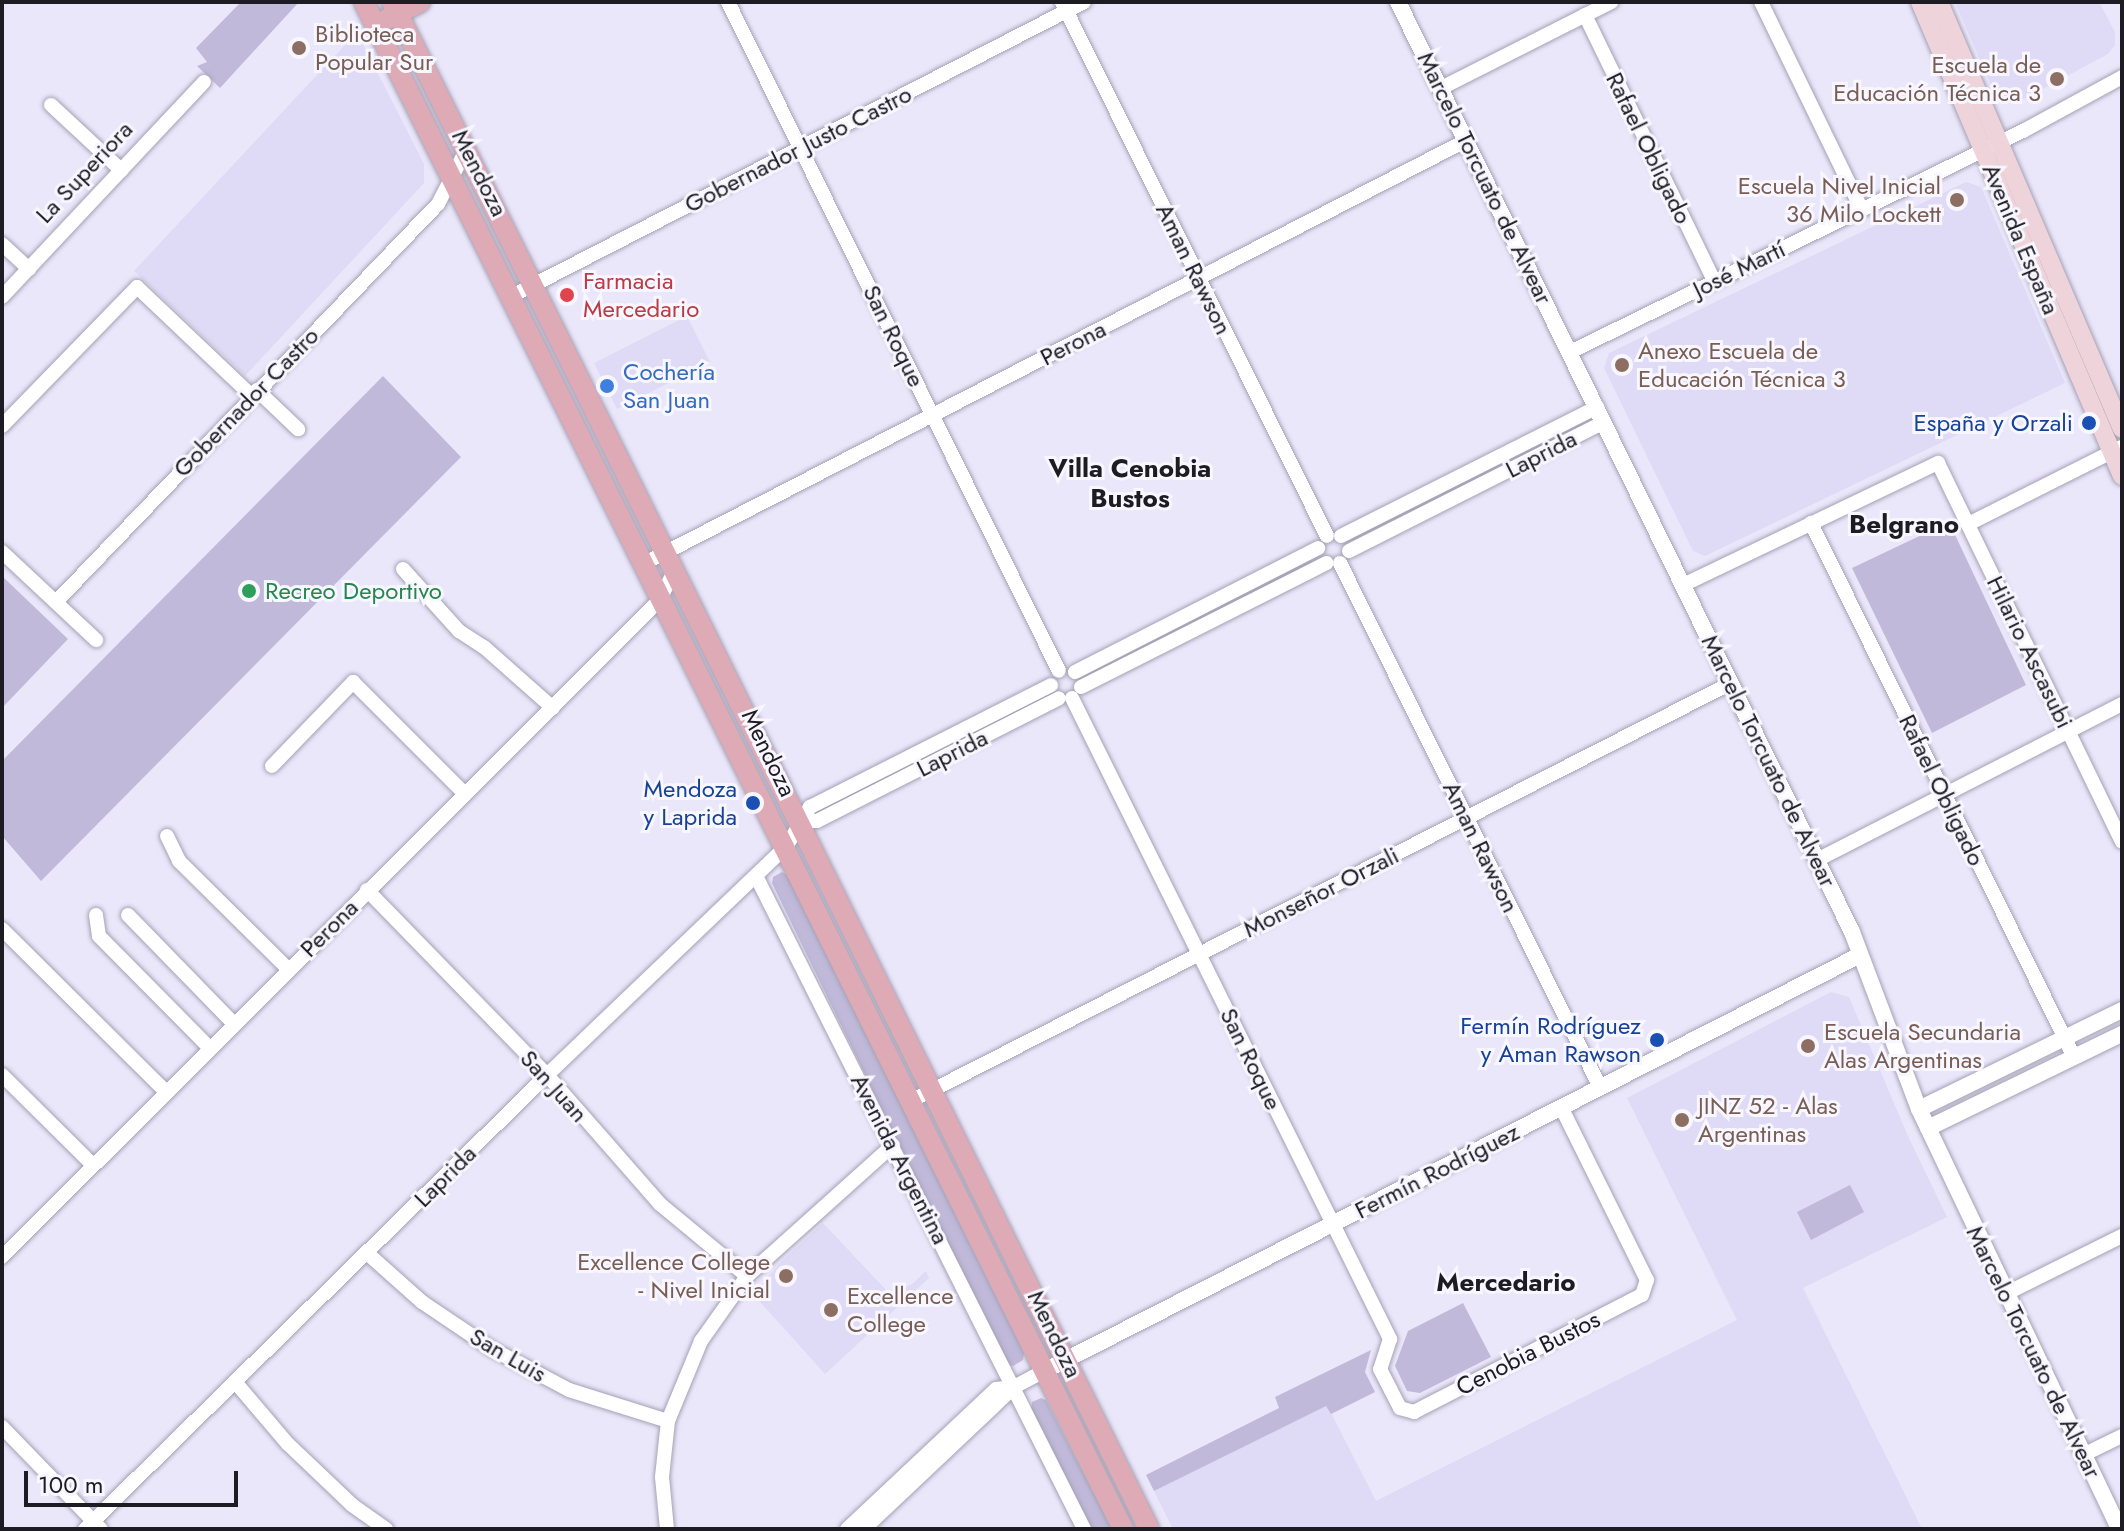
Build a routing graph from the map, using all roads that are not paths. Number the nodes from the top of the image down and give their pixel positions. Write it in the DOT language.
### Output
graph roads {
  1 [pos="364,2"];
  2 [pos="420,2"];
  3 [pos="728,2"];
  4 [pos="1084,2"];
  5 [pos="1398,2"];
  6 [pos="1611,2"];
  7 [pos="1761,2"];
  8 [pos="1920,2"];
  9 [pos="1939,2"];
  10 [pos="1064,6"];
  11 [pos="394,8"];
  12 [pos="1585,15"];
  13 [pos="376,24"];
  14 [pos="2122,77"];
  15 [pos="204,82"];
  16 [pos="1441,88"];
  17 [pos="51,105"];
  18 [pos="1467,140"];
  19 [pos="1991,146"];
  20 [pos="800,148"];
  21 [pos="466,150"];
  22 [pos="121,170"];
  23 [pos="452,176"];
  24 [pos="438,204"];
  25 [pos="466,204"];
  26 [pos="493,204"];
  27 [pos="1862,210"];
  28 [pos="2,244"];
  29 [pos="29,269"];
  30 [pos="1199,278"];
  31 [pos="1714,281"];
  32 [pos="533,285"];
  33 [pos="512,296"];
  34 [pos="2,297"];
  35 [pos="1570,352"];
  36 [pos="254,393"];
  37 [pos="1600,414"];
  38 [pos="933,415"];
  39 [pos="2,426"];
  40 [pos="2122,428"];
  41 [pos="298,429"];
  42 [pos="2117,450"];
  43 [pos="2122,476"];
  44 [pos="1811,523"];
  45 [pos="1968,524"];
  46 [pos="629,532"];
  47 [pos="1329,540"];
  48 [pos="2,552"];
  49 [pos="670,552"];
  50 [pos="1338,559"];
  51 [pos="645,563"];
  52 [pos="403,569"];
  53 [pos="1683,585"];
  54 [pos="662,600"];
  55 [pos="56,602"];
  56 [pos="697,613"];
  57 [pos="96,640"];
  58 [pos="1059,671"];
  59 [pos="1075,672"];
  60 [pos="1731,683"];
  61 [pos="1051,685"];
  62 [pos="1071,695"];
  63 [pos="2122,704"];
  64 [pos="553,708"];
  65 [pos="2069,731"];
  66 [pos="272,766"];
  67 [pos="464,793"];
  68 [pos="1944,795"];
  69 [pos="1467,818"];
  70 [pos="800,821"];
  71 [pos="167,836"];
  72 [pos="2122,842"];
  73 [pos="786,847"];
  74 [pos="1817,860"];
  75 [pos="756,876"];
  76 [pos="367,890"];
  77 [pos="96,915"];
  78 [pos="128,915"];
  79 [pos="2,929"];
  80 [pos="1199,954"];
  81 [pos="1860,955"];
  82 [pos="288,969"];
  83 [pos="2122,1010"];
  84 [pos="234,1024"];
  85 [pos="2122,1034"];
  86 [pos="2064,1038"];
  87 [pos="210,1048"];
  88 [pos="2074,1057"];
  89 [pos="2,1075"];
  90 [pos="547,1075"];
  91 [pos="1600,1087"];
  92 [pos="932,1090"];
  93 [pos="166,1092"];
  94 [pos="911,1101"];
  95 [pos="1561,1107"];
  96 [pos="1919,1109"];
  97 [pos="1928,1128"];
  98 [pos="893,1145"];
  99 [pos="93,1165"];
  100 [pos="1333,1224"];
  101 [pos="2122,1236"];
  102 [pos="367,1253"];
  103 [pos="2,1257"];
  104 [pos="747,1276"];
  105 [pos="2005,1294"];
  106 [pos="1065,1360"];
  107 [pos="1044,1371"];
  108 [pos="236,1383"];
  109 [pos="1014,1387"];
  110 [pos="1414,1412"];
  111 [pos="668,1421"];
  112 [pos="2,1427"];
  113 [pos="2122,1436"];
  114 [pos="2083,1455"];
  115 [pos="93,1526"];
  116 [pos="386,1529"];
  117 [pos="667,1529"];
  118 [pos="847,1529"];
  119 [pos="864,1529"];
  120 [pos="1084,1529"];
  121 [pos="1123,1529"];
  122 [pos="1149,1529"];
  123 [pos="2119,1529"];
  1 -- 13 [label="main road, Mendoza"];
  2 -- 11 [label="main road"];
  3 -- 20 [label="street, San Roque"];
  4 -- 10 [label="street, Gobernador Justo Castro"];
  5 -- 16 [label="street, Marcelo Torcuato de Alvear"];
  6 -- 12 [label="street"];
  7 -- 27 [label="street"];
  8 -- 19 [label="main road, Avenida España"];
  9 -- 19 [label="main road, Avenida España"];
  10 -- 20 [label="street, Gobernador Justo Castro"];
  10 -- 30 [label="street, Aman Rawson"];
  11 -- 13 [label="main road"];
  11 -- 21 [label="main road, Mendoza"];
  12 -- 16 [label="street"];
  12 -- 31 [label="street, Rafael Obligado"];
  13 -- 23 [label="main road, Mendoza"];
  14 -- 19 [label="street, José Martí"];
  15 -- 22 [label="street, La Superiora"];
  16 -- 18 [label="street, Marcelo Torcuato de Alvear"];
  17 -- 22 [label="street"];
  18 -- 30 [label="street, Perona"];
  18 -- 35 [label="street, Marcelo Torcuato de Alvear"];
  19 -- 27 [label="street, José Martí"];
  19 -- 40 [label="main road, Avenida España"];
  19 -- 42 [label="main road, Avenida España"];
  20 -- 32 [label="street, Gobernador Justo Castro"];
  20 -- 38 [label="street, San Roque"];
  21 -- 23 [label="street, Gobernador Castro"];
  21 -- 26 [label="main road, Mendoza"];
  22 -- 29 [label="street, La Superiora"];
  23 -- 24 [label="street, Gobernador Castro"];
  23 -- 25 [label="main road, Mendoza"];
  24 -- 25 [label="street"];
  24 -- 36 [label="street, Gobernador Castro"];
  25 -- 26 [label="street"];
  25 -- 33 [label="main road, Mendoza"];
  26 -- 32 [label="main road, Mendoza"];
  27 -- 31 [label="street, José Martí"];
  28 -- 29 [label="street"];
  29 -- 34 [label="street, La Superiora"];
  30 -- 38 [label="street, Perona"];
  30 -- 47 [label="street, Aman Rawson"];
  31 -- 35 [label="street, José Martí"];
  32 -- 33 [label="street, Gobernador Justo Castro"];
  32 -- 49 [label="main road, Mendoza"];
  33 -- 46 [label="main road, Mendoza"];
  35 -- 37 [label="street, Marcelo Torcuato de Alvear"];
  36 -- 39 [label="street"];
  36 -- 41 [label="street"];
  36 -- 55 [label="street, Gobernador Castro"];
  37 -- 47 [label="street, Laprida"];
  37 -- 50 [label="street, Laprida"];
  37 -- 53 [label="street, Marcelo Torcuato de Alvear"];
  38 -- 49 [label="street, Perona"];
  38 -- 58 [label="street, San Roque"];
  42 -- 43 [label="main road, Avenida España"];
  42 -- 45 [label="street"];
  44 -- 45 [label="street, Hilario Ascasubi"];
  44 -- 53 [label="street"];
  44 -- 68 [label="street, Rafael Obligado"];
  45 -- 65 [label="street, Hilario Ascasubi"];
  46 -- 49 [label="street"];
  46 -- 51 [label="main road, Mendoza"];
  47 -- 50 [label="street"];
  47 -- 50 [label="street"];
  47 -- 59 [label="street, Laprida"];
  48 -- 55 [label="street"];
  49 -- 51 [label="street, Perona"];
  49 -- 54 [label="street, Perona"];
  49 -- 56 [label="main road, Mendoza"];
  50 -- 62 [label="street, Laprida"];
  50 -- 69 [label="street, Aman Rawson"];
  51 -- 54 [label="main road, Mendoza"];
  52 -- 64 [label="street"];
  53 -- 60 [label="street, Marcelo Torcuato de Alvear"];
  54 -- 56 [label="street"];
  54 -- 64 [label="street, Perona"];
  54 -- 73 [label="main road, Mendoza"];
  55 -- 57 [label="street"];
  56 -- 70 [label="main road, Mendoza"];
  58 -- 59 [label="street"];
  58 -- 61 [label="street"];
  59 -- 62 [label="street"];
  60 -- 69 [label="street, Monseñor Orzali"];
  60 -- 74 [label="street, Marcelo Torcuato de Alvear"];
  61 -- 62 [label="street"];
  61 -- 70 [label="street, Laprida"];
  62 -- 70 [label="street, Laprida"];
  62 -- 80 [label="street, San Roque"];
  63 -- 65 [label="street"];
  64 -- 67 [label="street, Perona"];
  65 -- 68 [label="street"];
  65 -- 72 [label="street, Hilario Ascasubi"];
  66 -- 67 [label="street"];
  67 -- 76 [label="street, Perona"];
  68 -- 74 [label="street"];
  68 -- 86 [label="street, Rafael Obligado"];
  69 -- 80 [label="street, Monseñor Orzali"];
  69 -- 91 [label="street, Aman Rawson"];
  70 -- 73 [label="street, Laprida"];
  70 -- 92 [label="main road, Mendoza"];
  71 -- 82 [label="street"];
  73 -- 75 [label="street, Laprida"];
  73 -- 94 [label="main road, Mendoza"];
  74 -- 81 [label="street, Marcelo Torcuato de Alvear"];
  75 -- 90 [label="street, Laprida"];
  75 -- 98 [label="street, Avenida Argentina"];
  76 -- 82 [label="street, Perona"];
  76 -- 90 [label="street, San Juan"];
  77 -- 87 [label="street"];
  78 -- 84 [label="street"];
  79 -- 93 [label="street"];
  80 -- 92 [label="street, Monseñor Orzali"];
  80 -- 100 [label="street, San Roque"];
  81 -- 91 [label="street, Fermín Rodríguez"];
  81 -- 96 [label="street, Marcelo Torcuato de Alvear"];
  82 -- 84 [label="street, Perona"];
  83 -- 86 [label="street"];
  84 -- 87 [label="street, Perona"];
  85 -- 88 [label="street"];
  86 -- 88 [label="street, Rafael Obligado"];
  86 -- 96 [label="street"];
  87 -- 93 [label="street, Perona"];
  88 -- 97 [label="street"];
  89 -- 99 [label="street"];
  90 -- 102 [label="street, Laprida"];
  90 -- 104 [label="street, San Juan"];
  91 -- 95 [label="street, Fermín Rodríguez"];
  92 -- 94 [label="street, Monseñor Orzali"];
  92 -- 106 [label="main road, Mendoza"];
  93 -- 99 [label="street, Perona"];
  94 -- 107 [label="main road, Mendoza"];
  95 -- 100 [label="street, Fermín Rodríguez"];
  95 -- 110 [label="street, Cenobia Bustos"];
  96 -- 97 [label="street, Marcelo Torcuato de Alvear"];
  97 -- 105 [label="street, Marcelo Torcuato de Alvear"];
  98 -- 104 [label="street"];
  98 -- 109 [label="street, Avenida Argentina"];
  99 -- 103 [label="street, Perona"];
  100 -- 106 [label="street, Fermín Rodríguez"];
  100 -- 110 [label="street, San Roque"];
  101 -- 105 [label="street"];
  102 -- 108 [label="street, Laprida"];
  102 -- 111 [label="street, San Luis"];
  104 -- 111 [label="street"];
  105 -- 114 [label="street, Marcelo Torcuato de Alvear"];
  106 -- 107 [label="street, Fermín Rodríguez"];
  106 -- 122 [label="main road, Mendoza"];
  107 -- 109 [label="street, Fermín Rodríguez"];
  107 -- 121 [label="main road, Mendoza"];
  108 -- 115 [label="street, Laprida"];
  108 -- 116 [label="street"];
  109 -- 118 [label="street, Fermín Rodríguez"];
  109 -- 119 [label="street, Fermín Rodríguez"];
  109 -- 120 [label="street, Avenida Argentina"];
  111 -- 117 [label="street"];
  112 -- 115 [label="street"];
  113 -- 114 [label="street"];
  114 -- 123 [label="street, Marcelo Torcuato de Alvear"];
}
